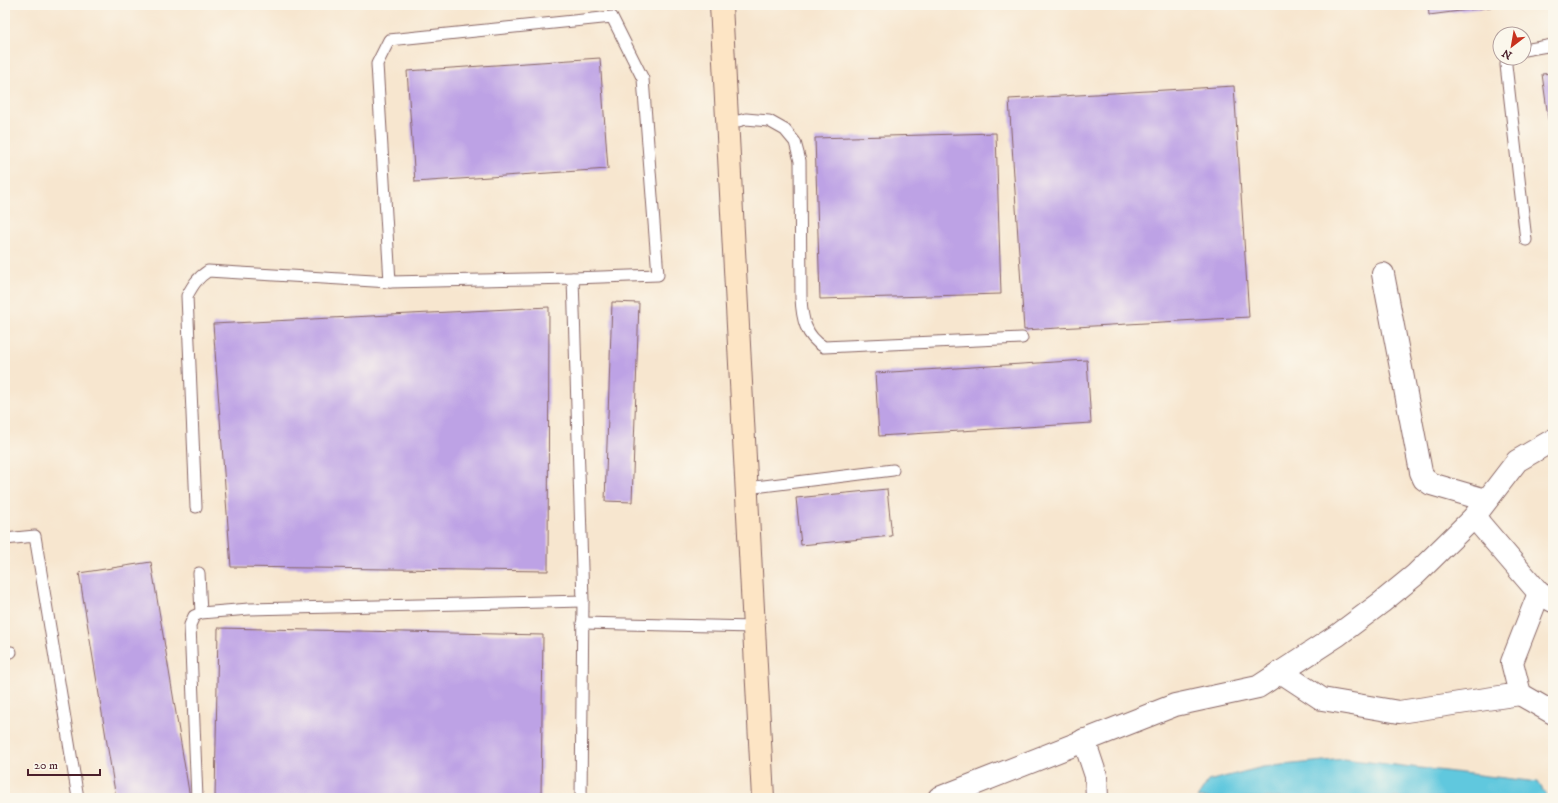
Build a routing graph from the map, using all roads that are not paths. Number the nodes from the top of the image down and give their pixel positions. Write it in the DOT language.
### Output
graph roads {
  1 [pos="721,5"];
  2 [pos="1553,45"];
  3 [pos="1532,49"];
  4 [pos="1506,66"];
  5 [pos="727,124"];
  6 [pos="1526,240"];
  7 [pos="1383,274"];
  8 [pos="573,278"];
  9 [pos="390,282"];
  10 [pos="1022,338"];
  11 [pos="1553,440"];
  12 [pos="894,470"];
  13 [pos="747,488"];
  14 [pos="196,507"];
  15 [pos="1480,509"];
  16 [pos="5,539"];
  17 [pos="199,573"];
  18 [pos="1546,597"];
  19 [pos="583,601"];
  20 [pos="201,613"];
  21 [pos="582,623"];
  22 [pos="754,626"];
  23 [pos="1281,672"];
  24 [pos="1520,694"];
  25 [pos="1553,713"];
  26 [pos="1084,740"];
  27 [pos="78,798"];
  28 [pos="197,798"];
  29 [pos="581,798"];
  30 [pos="763,798"];
  31 [pos="939,798"];
  32 [pos="1097,798"];
  1 -- 5 [label="street"];
  2 -- 3 [label="lane"];
  4 -- 6 [label="lane"];
  5 -- 10 [label="lane"];
  5 -- 13 [label="street"];
  7 -- 15 [label="street"];
  8 -- 9 [label="lane"];
  8 -- 9 [label="lane"];
  8 -- 19 [label="lane"];
  9 -- 14 [label="lane"];
  11 -- 15 [label="street"];
  12 -- 13 [label="lane"];
  13 -- 22 [label="street"];
  15 -- 18 [label="street"];
  15 -- 23 [label="street"];
  16 -- 27 [label="lane"];
  17 -- 20 [label="lane"];
  18 -- 24 [label="street"];
  19 -- 20 [label="lane"];
  19 -- 21 [label="lane"];
  20 -- 28 [label="lane"];
  21 -- 22 [label="lane"];
  21 -- 29 [label="lane"];
  22 -- 30 [label="street"];
  23 -- 24 [label="street"];
  23 -- 26 [label="street"];
  24 -- 25 [label="street"];
  26 -- 31 [label="street"];
  26 -- 32 [label="street"];
}
